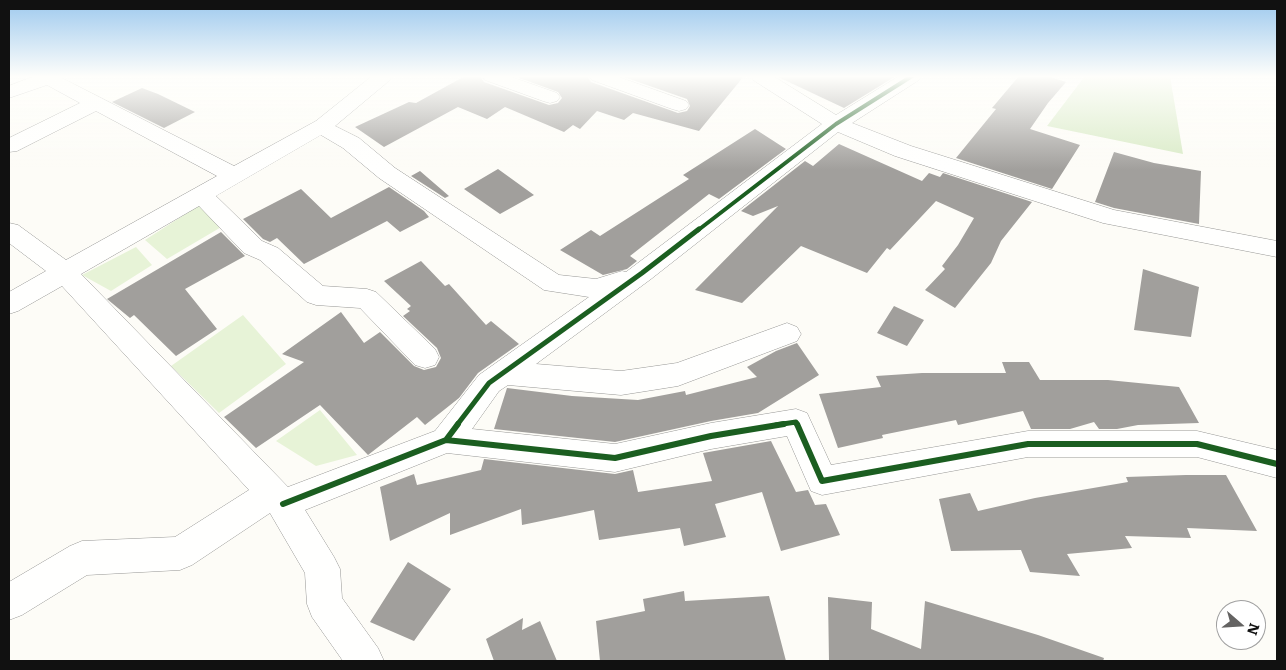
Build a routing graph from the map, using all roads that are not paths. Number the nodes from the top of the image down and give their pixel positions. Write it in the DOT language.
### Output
graph roads {
  1 [pos="87,107"];
  2 [pos="104,107"];
  3 [pos="345,107"];
  4 [pos="810,107"];
  5 [pos="862,107"];
  6 [pos="836,124"];
  7 [pos="323,125"];
  8 [pos="9,146"];
  9 [pos="233,175"];
  10 [pos="200,194"];
  11 [pos="9,231"];
  12 [pos="1277,249"];
  13 [pos="64,272"];
  14 [pos="642,272"];
  15 [pos="9,304"];
  16 [pos="787,334"];
  17 [pos="425,357"];
  18 [pos="504,374"];
  19 [pos="446,440"];
  20 [pos="1277,464"];
  21 [pos="278,499"];
  22 [pos="9,602"];
  23 [pos="365,661"];
  1 -- 8 [label="street"];
  2 -- 9 [label="street"];
  3 -- 7 [label="street"];
  4 -- 6 [label="street"];
  5 -- 6 [label="street"];
  6 -- 12 [label="street"];
  6 -- 14 [label="street"];
  7 -- 9 [label="street"];
  7 -- 14 [label="street"];
  9 -- 10 [label="street"];
  10 -- 13 [label="street"];
  10 -- 17 [label="street"];
  11 -- 13 [label="street"];
  13 -- 15 [label="street"];
  13 -- 21 [label="street"];
  14 -- 18 [label="street"];
  16 -- 18 [label="street"];
  18 -- 19 [label="street"];
  19 -- 20 [label="street"];
  19 -- 21 [label="street"];
  21 -- 22 [label="street"];
  21 -- 23 [label="street"];
}
